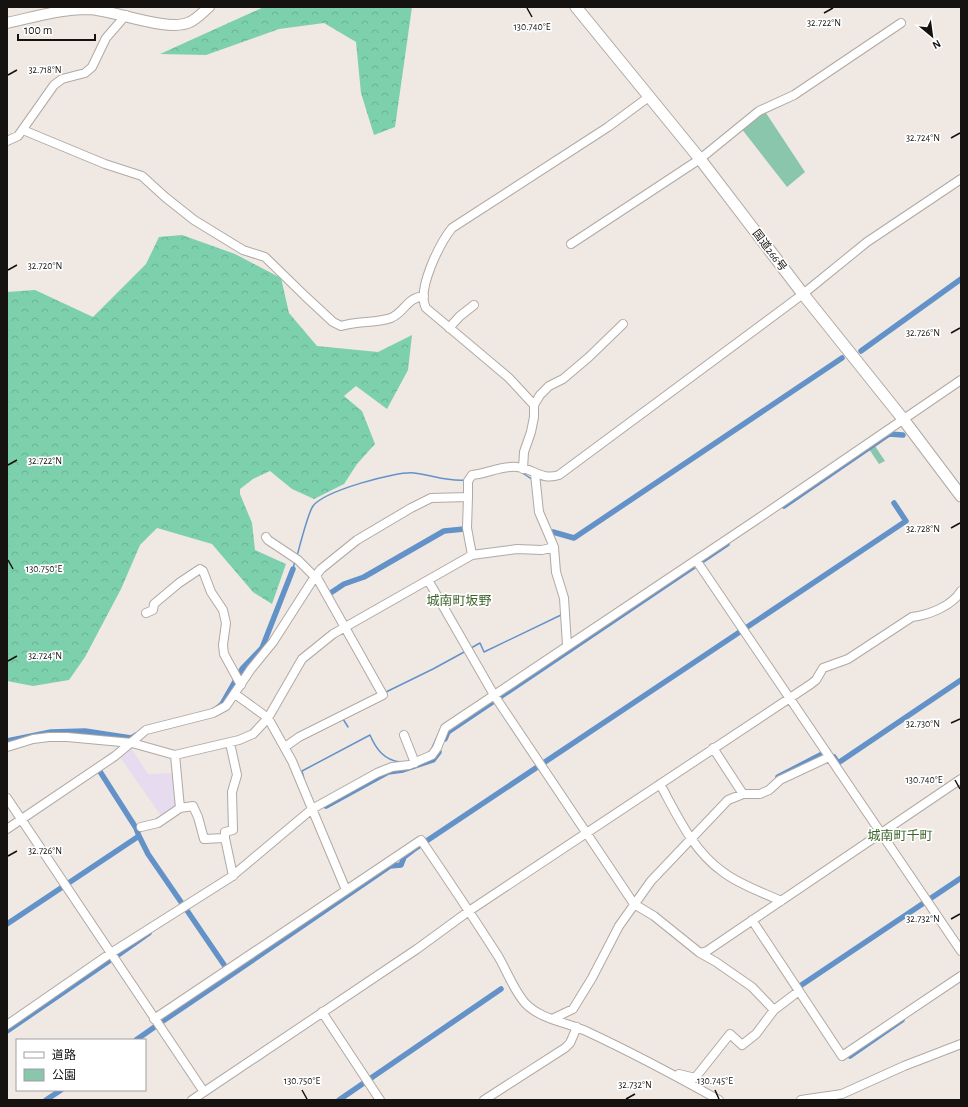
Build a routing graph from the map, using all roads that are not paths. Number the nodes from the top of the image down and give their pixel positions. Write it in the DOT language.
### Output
graph roads {
  1 [pos="209,7"];
  2 [pos="576,7"];
  3 [pos="126,15"];
  4 [pos="900,22"];
  5 [pos="7,23"];
  6 [pos="650,96"];
  7 [pos="23,130"];
  8 [pos="7,140"];
  9 [pos="700,159"];
  10 [pos="961,179"];
  11 [pos="572,244"];
  12 [pos="803,294"];
  13 [pos="424,296"];
  14 [pos="474,306"];
  15 [pos="623,324"];
  16 [pos="449,328"];
  17 [pos="961,380"];
  18 [pos="534,405"];
  19 [pos="903,419"];
  20 [pos="523,469"];
  21 [pos="535,474"];
  22 [pos="961,496"];
  23 [pos="468,497"];
  24 [pos="266,537"];
  25 [pos="554,548"];
  26 [pos="472,555"];
  27 [pos="696,560"];
  28 [pos="316,577"];
  29 [pos="428,580"];
  30 [pos="961,591"];
  31 [pos="146,613"];
  32 [pos="346,627"];
  33 [pos="567,646"];
  34 [pos="241,685"];
  35 [pos="235,694"];
  36 [pos="494,695"];
  37 [pos="790,698"];
  38 [pos="268,718"];
  39 [pos="404,735"];
  40 [pos="132,743"];
  41 [pos="230,743"];
  42 [pos="7,747"];
  43 [pos="285,747"];
  44 [pos="713,748"];
  45 [pos="175,755"];
  46 [pos="829,757"];
  47 [pos="416,763"];
  48 [pos="961,780"];
  49 [pos="660,784"];
  50 [pos="743,794"];
  51 [pos="7,798"];
  52 [pos="180,808"];
  53 [pos="312,809"];
  54 [pos="21,819"];
  55 [pos="141,827"];
  56 [pos="7,829"];
  57 [pos="586,834"];
  58 [pos="880,834"];
  59 [pos="226,838"];
  60 [pos="692,839"];
  61 [pos="233,876"];
  62 [pos="346,890"];
  63 [pos="781,901"];
  64 [pos="634,904"];
  65 [pos="469,911"];
  66 [pos="752,920"];
  67 [pos="961,950"];
  68 [pos="111,953"];
  69 [pos="700,953"];
  70 [pos="961,976"];
  71 [pos="798,991"];
  72 [pos="774,1010"];
  73 [pos="322,1012"];
  74 [pos="154,1019"];
  75 [pos="552,1019"];
  76 [pos="7,1025"];
  77 [pos="577,1027"];
  78 [pos="961,1044"];
  79 [pos="667,1070"];
  80 [pos="204,1092"];
  81 [pos="840,1097"];
  82 [pos="192,1100"];
  83 [pos="380,1100"];
  84 [pos="484,1100"];
  85 [pos="719,1100"];
  86 [pos="801,1100"];
  1 -- 3 [label="main road"];
  2 -- 6 [label="highway, 国道266号"];
  3 -- 5 [label="main road"];
  3 -- 7 [label="street"];
  4 -- 9 [label="street"];
  6 -- 9 [label="highway, 国道266号"];
  6 -- 13 [label="street"];
  7 -- 8 [label="street"];
  7 -- 13 [label="street"];
  9 -- 11 [label="street"];
  9 -- 12 [label="highway, 国道266号"];
  10 -- 12 [label="street"];
  12 -- 19 [label="highway, 国道266号"];
  12 -- 21 [label="street"];
  13 -- 16 [label="street"];
  14 -- 16 [label="street"];
  15 -- 18 [label="street"];
  16 -- 18 [label="street"];
  17 -- 19 [label="street"];
  18 -- 20 [label="street"];
  19 -- 22 [label="highway, 国道266号"];
  19 -- 27 [label="street"];
  20 -- 21 [label="street"];
  20 -- 23 [label="street"];
  21 -- 25 [label="street"];
  23 -- 26 [label="street"];
  23 -- 28 [label="street"];
  24 -- 28 [label="street"];
  25 -- 26 [label="street"];
  25 -- 33 [label="street"];
  26 -- 29 [label="street"];
  27 -- 33 [label="street"];
  27 -- 37 [label="street"];
  28 -- 32 [label="street"];
  28 -- 34 [label="street"];
  29 -- 32 [label="street"];
  29 -- 36 [label="street"];
  30 -- 37 [label="street"];
  31 -- 34 [label="street"];
  32 -- 38 [label="street"];
  32 -- 43 [label="street"];
  33 -- 36 [label="street"];
  34 -- 35 [label="street"];
  35 -- 38 [label="street"];
  35 -- 40 [label="street"];
  36 -- 47 [label="street"];
  36 -- 57 [label="street"];
  37 -- 44 [label="street"];
  37 -- 46 [label="street"];
  38 -- 41 [label="street"];
  38 -- 43 [label="street"];
  39 -- 47 [label="street"];
  40 -- 42 [label="street"];
  40 -- 45 [label="street"];
  40 -- 54 [label="street"];
  41 -- 45 [label="street"];
  41 -- 59 [label="street"];
  43 -- 53 [label="street"];
  44 -- 49 [label="street"];
  44 -- 50 [label="street"];
  45 -- 52 [label="street"];
  46 -- 50 [label="street"];
  46 -- 58 [label="street"];
  47 -- 53 [label="street"];
  48 -- 58 [label="street"];
  49 -- 57 [label="street"];
  49 -- 60 [label="street"];
  50 -- 60 [label="street"];
  51 -- 54 [label="street"];
  52 -- 55 [label="street"];
  52 -- 59 [label="street"];
  53 -- 61 [label="street"];
  53 -- 62 [label="street"];
  54 -- 56 [label="street"];
  54 -- 68 [label="street"];
  57 -- 64 [label="street"];
  57 -- 65 [label="street"];
  58 -- 63 [label="street"];
  58 -- 67 [label="street"];
  59 -- 61 [label="street"];
  60 -- 63 [label="street"];
  60 -- 64 [label="street"];
  61 -- 68 [label="street"];
  62 -- 65 [label="street"];
  62 -- 74 [label="street"];
  63 -- 66 [label="street"];
  64 -- 69 [label="street"];
  64 -- 75 [label="street"];
  65 -- 73 [label="street"];
  65 -- 75 [label="street"];
  66 -- 69 [label="street"];
  66 -- 71 [label="street"];
  68 -- 74 [label="street"];
  68 -- 76 [label="street"];
  69 -- 72 [label="street"];
  70 -- 71 [label="street"];
  71 -- 72 [label="street"];
  72 -- 79 [label="street"];
  73 -- 80 [label="street"];
  73 -- 83 [label="street"];
  74 -- 80 [label="street"];
  75 -- 77 [label="street"];
  77 -- 79 [label="street"];
  77 -- 84 [label="street"];
  78 -- 81 [label="street"];
  79 -- 85 [label="street"];
  80 -- 82 [label="street"];
  81 -- 86 [label="street"];
}
